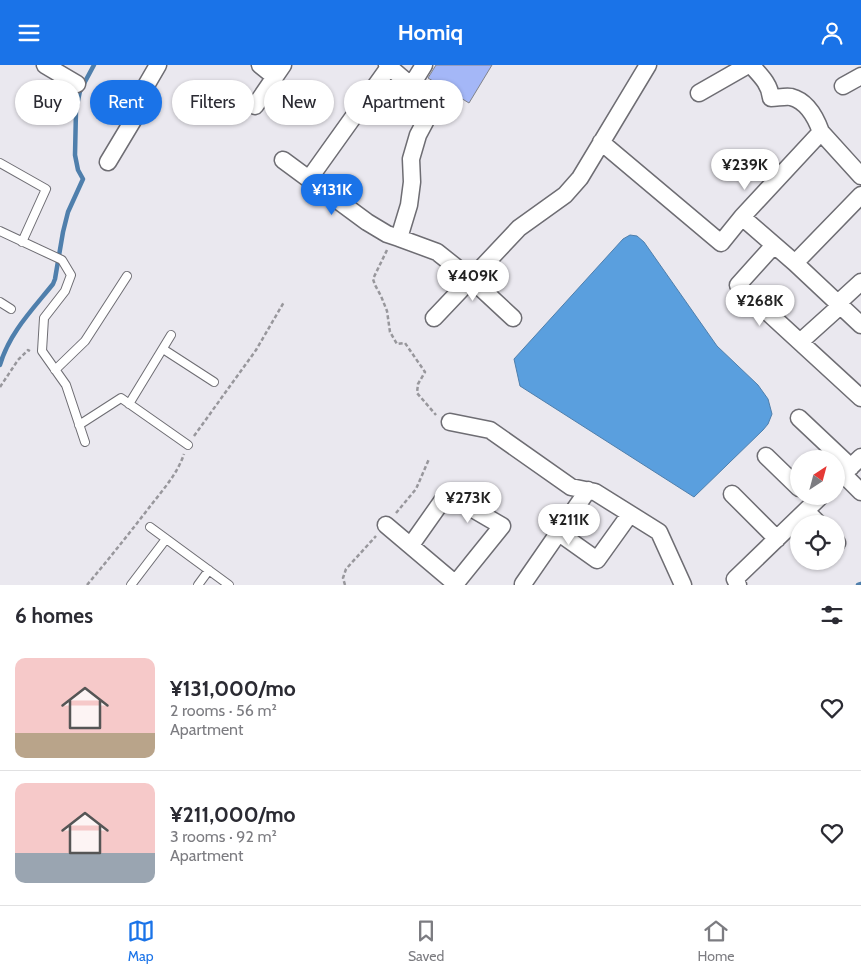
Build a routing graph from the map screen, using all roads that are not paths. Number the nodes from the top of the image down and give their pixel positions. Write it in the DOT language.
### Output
graph roads {
  1 [pos="45,65"];
  2 [pos="158,65"];
  3 [pos="260,65"];
  4 [pos="424,65"];
  5 [pos="648,65"];
  6 [pos="749,65"];
  7 [pos="388,66"];
  8 [pos="279,71"];
  9 [pos="861,76"];
  10 [pos="70,80"];
  11 [pos="404,80"];
  12 [pos="415,80"];
  13 [pos="843,86"];
  14 [pos="699,93"];
  15 [pos="254,106"];
  16 [pos="423,125"];
  17 [pos="821,132"];
  18 [pos="601,142"];
  19 [pos="283,160"];
  20 [pos="0,163"];
  21 [pos="108,163"];
  22 [pos="861,177"];
  23 [pos="309,179"];
  24 [pos="861,195"];
  25 [pos="742,217"];
  26 [pos="0,231"];
  27 [pos="396,237"];
  28 [pos="22,242"];
  29 [pos="774,245"];
  30 [pos="795,263"];
  31 [pos="127,276"];
  32 [pos="471,279"];
  33 [pos="861,282"];
  34 [pos="0,302"];
  35 [pos="839,304"];
  36 [pos="11,309"];
  37 [pos="434,318"];
  38 [pos="513,318"];
  39 [pos="861,325"];
  40 [pos="171,335"];
  41 [pos="800,342"];
  42 [pos="163,349"];
  43 [pos="55,371"];
  44 [pos="214,383"];
  45 [pos="861,398"];
  46 [pos="129,404"];
  47 [pos="799,418"];
  48 [pos="450,422"];
  49 [pos="79,425"];
  50 [pos="85,442"];
  51 [pos="188,445"];
  52 [pos="766,456"];
  53 [pos="848,470"];
  54 [pos="790,479"];
  55 [pos="588,490"];
  56 [pos="861,492"];
  57 [pos="732,494"];
  58 [pos="808,505"];
  59 [pos="630,514"];
  60 [pos="386,525"];
  61 [pos="150,527"];
  62 [pos="559,533"];
  63 [pos="166,539"];
  64 [pos="777,539"];
  65 [pos="411,545"];
  66 [pos="209,570"];
  67 [pos="457,584"];
  68 [pos="131,585"];
  69 [pos="198,585"];
  70 [pos="229,585"];
  71 [pos="523,585"];
  72 [pos="683,585"];
  73 [pos="738,585"];
  1 -- 10 [label="street"];
  2 -- 21 [label="street"];
  3 -- 8 [label="street"];
  4 -- 12 [label="street"];
  5 -- 18 [label="street"];
  6 -- 14 [label="street"];
  6 -- 17 [label="street"];
  7 -- 11 [label="street"];
  7 -- 23 [label="street"];
  8 -- 15 [label="street"];
  9 -- 13 [label="street"];
  16 -- 27 [label="street"];
  17 -- 22 [label="street"];
  17 -- 25 [label="street"];
  18 -- 25 [label="street"];
  18 -- 32 [label="street"];
  19 -- 23 [label="street"];
  20 -- 28 [label="lane"];
  23 -- 27 [label="street"];
  24 -- 30 [label="street"];
  25 -- 29 [label="street"];
  26 -- 28 [label="lane"];
  27 -- 32 [label="street"];
  28 -- 43 [label="lane"];
  29 -- 30 [label="street"];
  29 -- 41 [label="street"];
  30 -- 35 [label="street"];
  31 -- 43 [label="lane"];
  32 -- 37 [label="street"];
  32 -- 38 [label="street"];
  33 -- 35 [label="street"];
  34 -- 36 [label="lane"];
  35 -- 39 [label="street"];
  35 -- 41 [label="street"];
  40 -- 42 [label="lane"];
  41 -- 45 [label="street"];
  42 -- 44 [label="lane"];
  42 -- 46 [label="lane"];
  43 -- 49 [label="lane"];
  46 -- 49 [label="lane"];
  46 -- 51 [label="lane"];
  47 -- 53 [label="street"];
  48 -- 55 [label="street"];
  49 -- 50 [label="lane"];
  52 -- 54 [label="street"];
  53 -- 56 [label="street"];
  55 -- 59 [label="street"];
  55 -- 62 [label="street"];
  57 -- 64 [label="street"];
  58 -- 64 [label="street"];
  59 -- 62 [label="street"];
  59 -- 72 [label="street"];
  60 -- 65 [label="street"];
  61 -- 63 [label="lane"];
  62 -- 71 [label="street"];
  63 -- 66 [label="lane"];
  63 -- 68 [label="lane"];
  64 -- 73 [label="street"];
  65 -- 67 [label="street"];
  65 -- 67 [label="street"];
  66 -- 69 [label="lane"];
  66 -- 70 [label="lane"];
}
